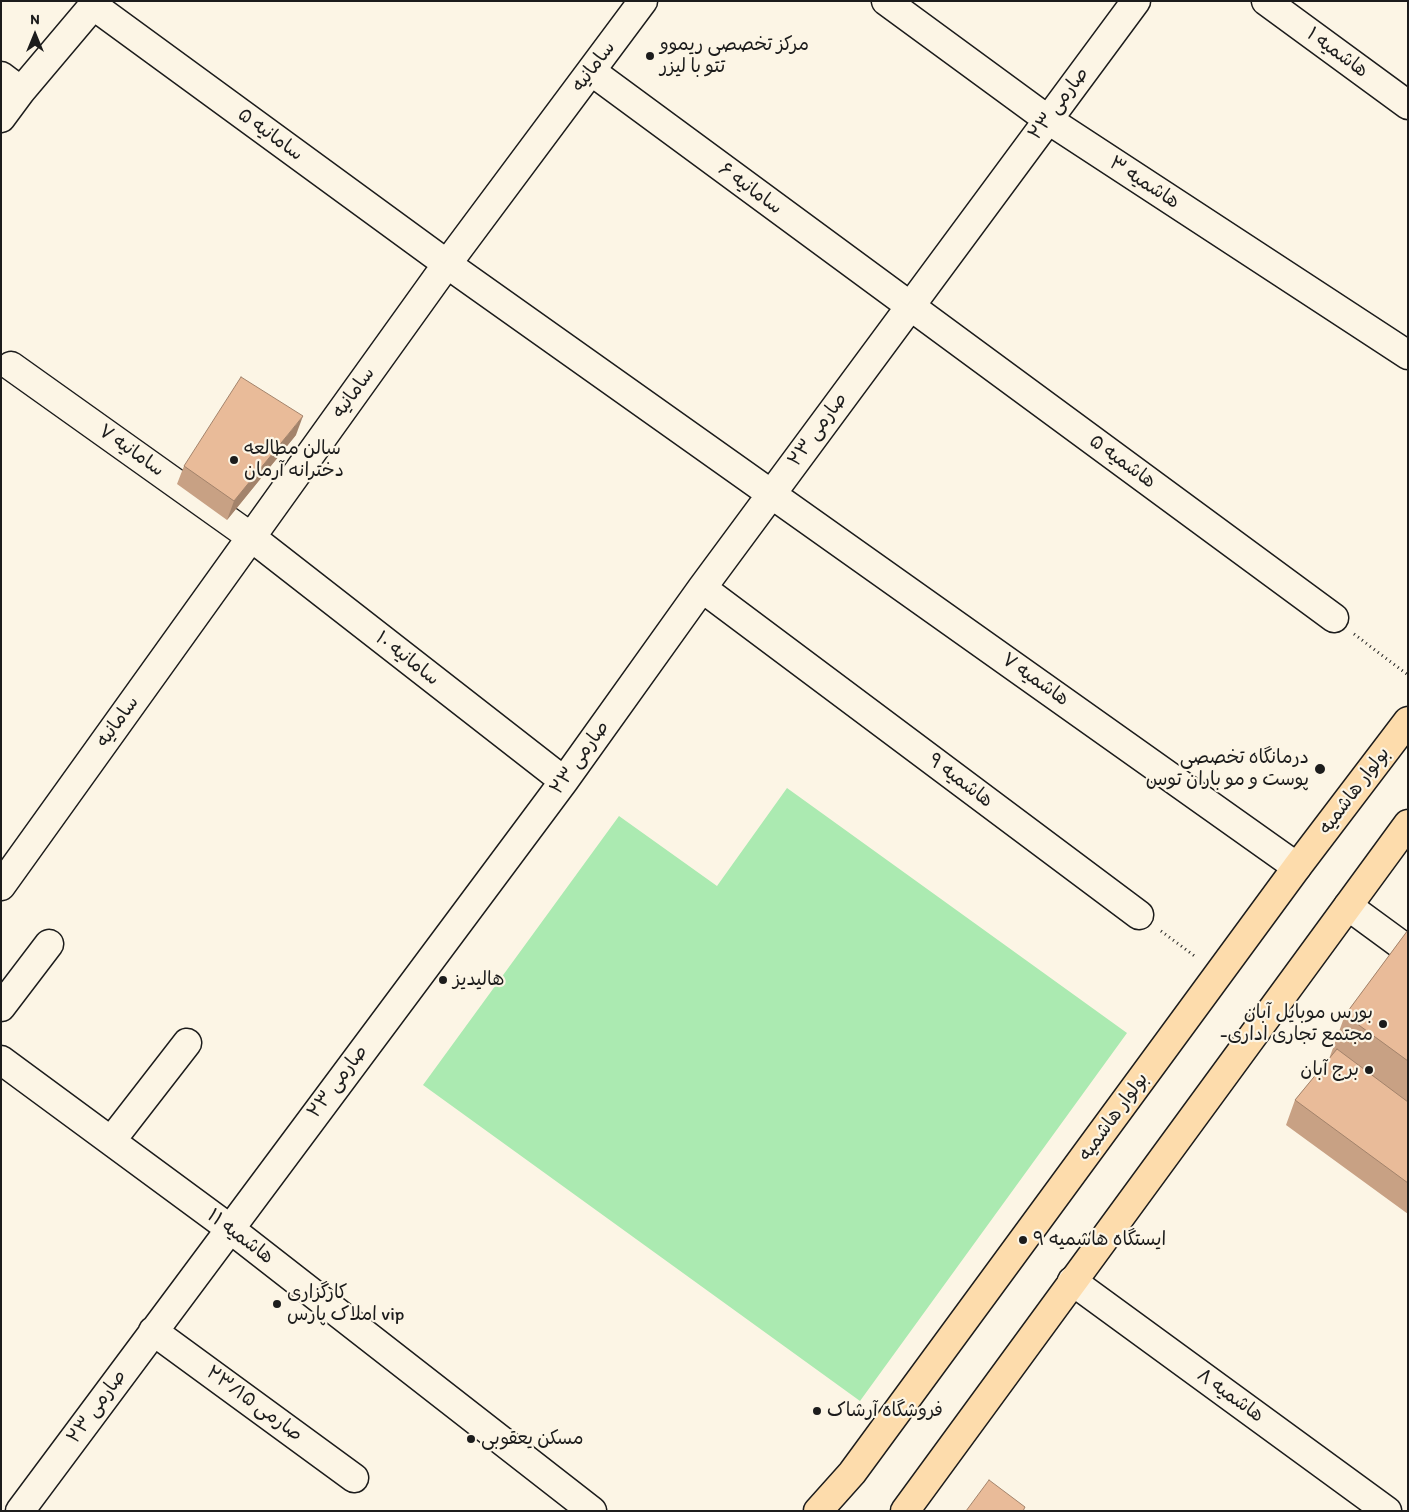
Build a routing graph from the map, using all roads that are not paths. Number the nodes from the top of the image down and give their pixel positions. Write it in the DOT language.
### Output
graph roads {
  1 [pos="643,1"];
  2 [pos="886,1"];
  3 [pos="1136,1"];
  4 [pos="1266,1"];
  5 [pos="95,3"];
  6 [pos="591,71"];
  7 [pos="11,84"];
  8 [pos="1408,105"];
  9 [pos="1,118"];
  10 [pos="1047,119"];
  11 [pos="446,264"];
  12 [pos="910,306"];
  13 [pos="1408,355"];
  14 [pos="11,366"];
  15 [pos="772,493"];
  16 [pos="251,537"];
  17 [pos="702,588"];
  18 [pos="1334,618"];
  19 [pos="1408,721"];
  20 [pos="564,781"];
  21 [pos="1408,824"];
  22 [pos="1297,867"];
  23 [pos="1,886"];
  24 [pos="1348,906"];
  25 [pos="1138,915"];
  26 [pos="49,944"];
  27 [pos="1408,950"];
  28 [pos="1,1006"];
  29 [pos="187,1043"];
  30 [pos="1,1060"];
  31 [pos="111,1140"];
  32 [pos="229,1228"];
  33 [pos="1072,1281"];
  34 [pos="153,1331"];
  35 [pos="354,1478"];
  36 [pos="20,1511"];
  37 [pos="592,1511"];
  38 [pos="818,1511"];
  39 [pos="905,1511"];
  40 [pos="1387,1511"];
  1 -- 6 [label="street, سامانیه"];
  2 -- 10 [label="street, هاشمیه ۳"];
  3 -- 10 [label="street, صارمی ۲۳"];
  4 -- 8 [label="street, هاشمیه ۱"];
  5 -- 7 [label="street"];
  5 -- 11 [label="street, سامانیه ۵"];
  6 -- 11 [label="street, سامانیه"];
  6 -- 12 [label="street, سامانیه ۶"];
  7 -- 9 [label="street"];
  10 -- 12 [label="street, صارمی ۲۳"];
  10 -- 13 [label="street, هاشمیه ۳"];
  11 -- 15 [label="street, سامانیه ۵"];
  11 -- 16 [label="street, سامانیه"];
  12 -- 15 [label="street, صارمی ۲۳"];
  12 -- 18 [label="street, هاشمیه ۵"];
  14 -- 16 [label="street, سامانیه ۷"];
  15 -- 17 [label="street, صارمی ۲۳"];
  15 -- 22 [label="street, هاشمیه ۷"];
  16 -- 20 [label="street, سامانیه ۱۰"];
  16 -- 23 [label="street, سامانیه"];
  17 -- 20 [label="street, صارمی ۲۳"];
  17 -- 25 [label="street, هاشمیه ۹"];
  19 -- 22 [label="main road, بولوار هاشمیه"];
  20 -- 32 [label="street, صارمی ۲۳"];
  21 -- 24 [label="main road"];
  22 -- 38 [label="main road, بولوار هاشمیه"];
  24 -- 27 [label="street"];
  24 -- 33 [label="main road"];
  26 -- 28 [label="street"];
  29 -- 31 [label="street"];
  30 -- 31 [label="street, هاشمیه ۱۱"];
  31 -- 32 [label="street, هاشمیه ۱۱"];
  32 -- 34 [label="street, صارمی ۲۳"];
  32 -- 37 [label="street, هاشمیه ۱۱"];
  33 -- 39 [label="main road"];
  33 -- 40 [label="street, هاشمیه ۸"];
  34 -- 35 [label="street, صارمی ۲۳/۱۵"];
  34 -- 36 [label="street, صارمی ۲۳"];
}
